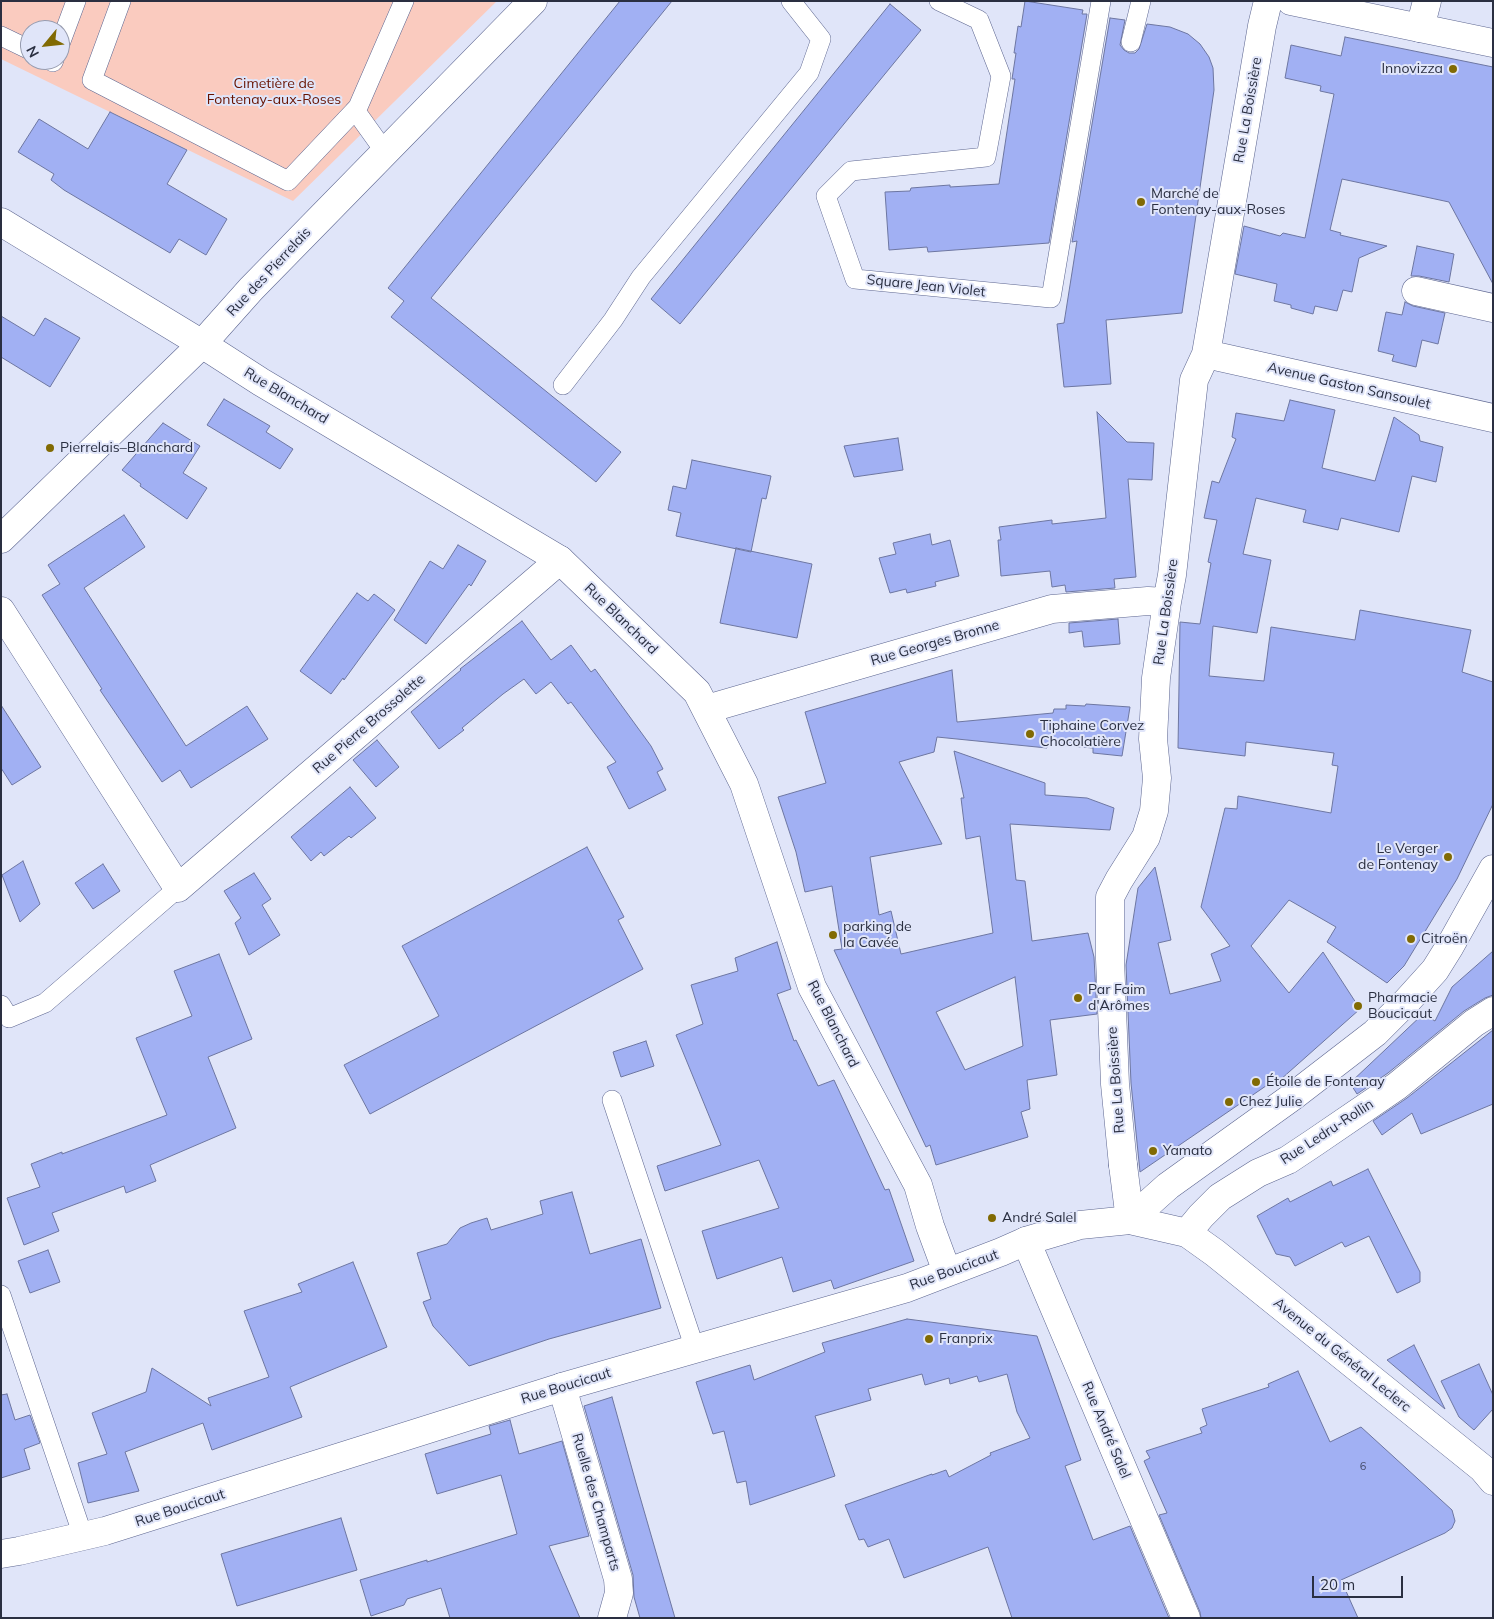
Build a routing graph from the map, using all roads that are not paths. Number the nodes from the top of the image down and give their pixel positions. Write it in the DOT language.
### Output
graph roads {
  1 [pos="121,1"];
  2 [pos="404,1"];
  3 [pos="533,1"];
  4 [pos="791,1"];
  5 [pos="939,1"];
  6 [pos="1100,1"];
  7 [pos="1141,1"];
  8 [pos="1268,1"];
  9 [pos="1291,1"];
  10 [pos="1427,1"];
  11 [pos="75,2"];
  12 [pos="69,20"];
  13 [pos="1420,28"];
  14 [pos="1,36"];
  15 [pos="1131,42"];
  16 [pos="1493,43"];
  17 [pos="20,45"];
  18 [pos="355,110"];
  19 [pos="385,152"];
  20 [pos="1,222"];
  21 [pos="1416,292"];
  22 [pos="1493,308"];
  23 [pos="202,344"];
  24 [pos="1206,354"];
  25 [pos="563,385"];
  26 [pos="1493,418"];
  27 [pos="1,539"];
  28 [pos="560,560"];
  29 [pos="1167,602"];
  30 [pos="1,611"];
  31 [pos="707,709"];
  32 [pos="1493,869"];
  33 [pos="178,888"];
  34 [pos="1,1005"];
  35 [pos="1493,1011"];
  36 [pos="612,1100"];
  37 [pos="1130,1220"];
  38 [pos="1187,1233"];
  39 [pos="1026,1241"];
  40 [pos="947,1272"];
  41 [pos="1,1295"];
  42 [pos="695,1350"];
  43 [pos="562,1387"];
  44 [pos="1493,1481"];
  45 [pos="83,1536"];
  46 [pos="1,1554"];
  47 [pos="612,1618"];
  48 [pos="1186,1618"];
  1 -- 18 [label="lane"];
  2 -- 18 [label="lane"];
  3 -- 19 [label="street, Rue des Pierrelais"];
  4 -- 25 [label="lane"];
  5 -- 6 [label="lane, Square Jean Violet"];
  7 -- 15 [label="lane"];
  8 -- 24 [label="street, Rue La Boissière"];
  9 -- 13 [label="street"];
  10 -- 13 [label="street"];
  11 -- 12 [label="lane"];
  13 -- 16 [label="street"];
  14 -- 17 [label="lane"];
  18 -- 19 [label="lane"];
  19 -- 23 [label="street, Rue des Pierrelais"];
  20 -- 23 [label="street, Rue Blanchard"];
  21 -- 22 [label="street"];
  23 -- 27 [label="street, Rue des Pierrelais"];
  23 -- 28 [label="street, Rue Blanchard"];
  24 -- 26 [label="street, Avenue Gaston Sansoulet"];
  24 -- 29 [label="street, Rue La Boissière"];
  28 -- 31 [label="street, Rue Blanchard"];
  28 -- 33 [label="street, Rue Pierre Brossolette"];
  29 -- 31 [label="street, Rue Georges Bronne"];
  29 -- 37 [label="street, Rue La Boissière"];
  30 -- 33 [label="street"];
  31 -- 40 [label="street, Rue Blanchard"];
  32 -- 37 [label="street"];
  33 -- 34 [label="lane, Rue Pierre Brossolette"];
  35 -- 38 [label="street, Rue Ledru-Rollin"];
  36 -- 42 [label="lane"];
  37 -- 38 [label="street, Rue Boucicaut"];
  37 -- 39 [label="street, Rue Boucicaut"];
  38 -- 44 [label="street, Avenue du Général Leclerc"];
  39 -- 40 [label="street, Rue Boucicaut"];
  39 -- 48 [label="street, Rue André Salel"];
  40 -- 42 [label="street, Rue Boucicaut"];
  41 -- 45 [label="lane"];
  42 -- 43 [label="street, Rue Boucicaut"];
  43 -- 45 [label="street, Rue Boucicaut"];
  43 -- 47 [label="street, Ruelle des Champarts"];
  45 -- 46 [label="street, Rue Boucicaut"];
}
